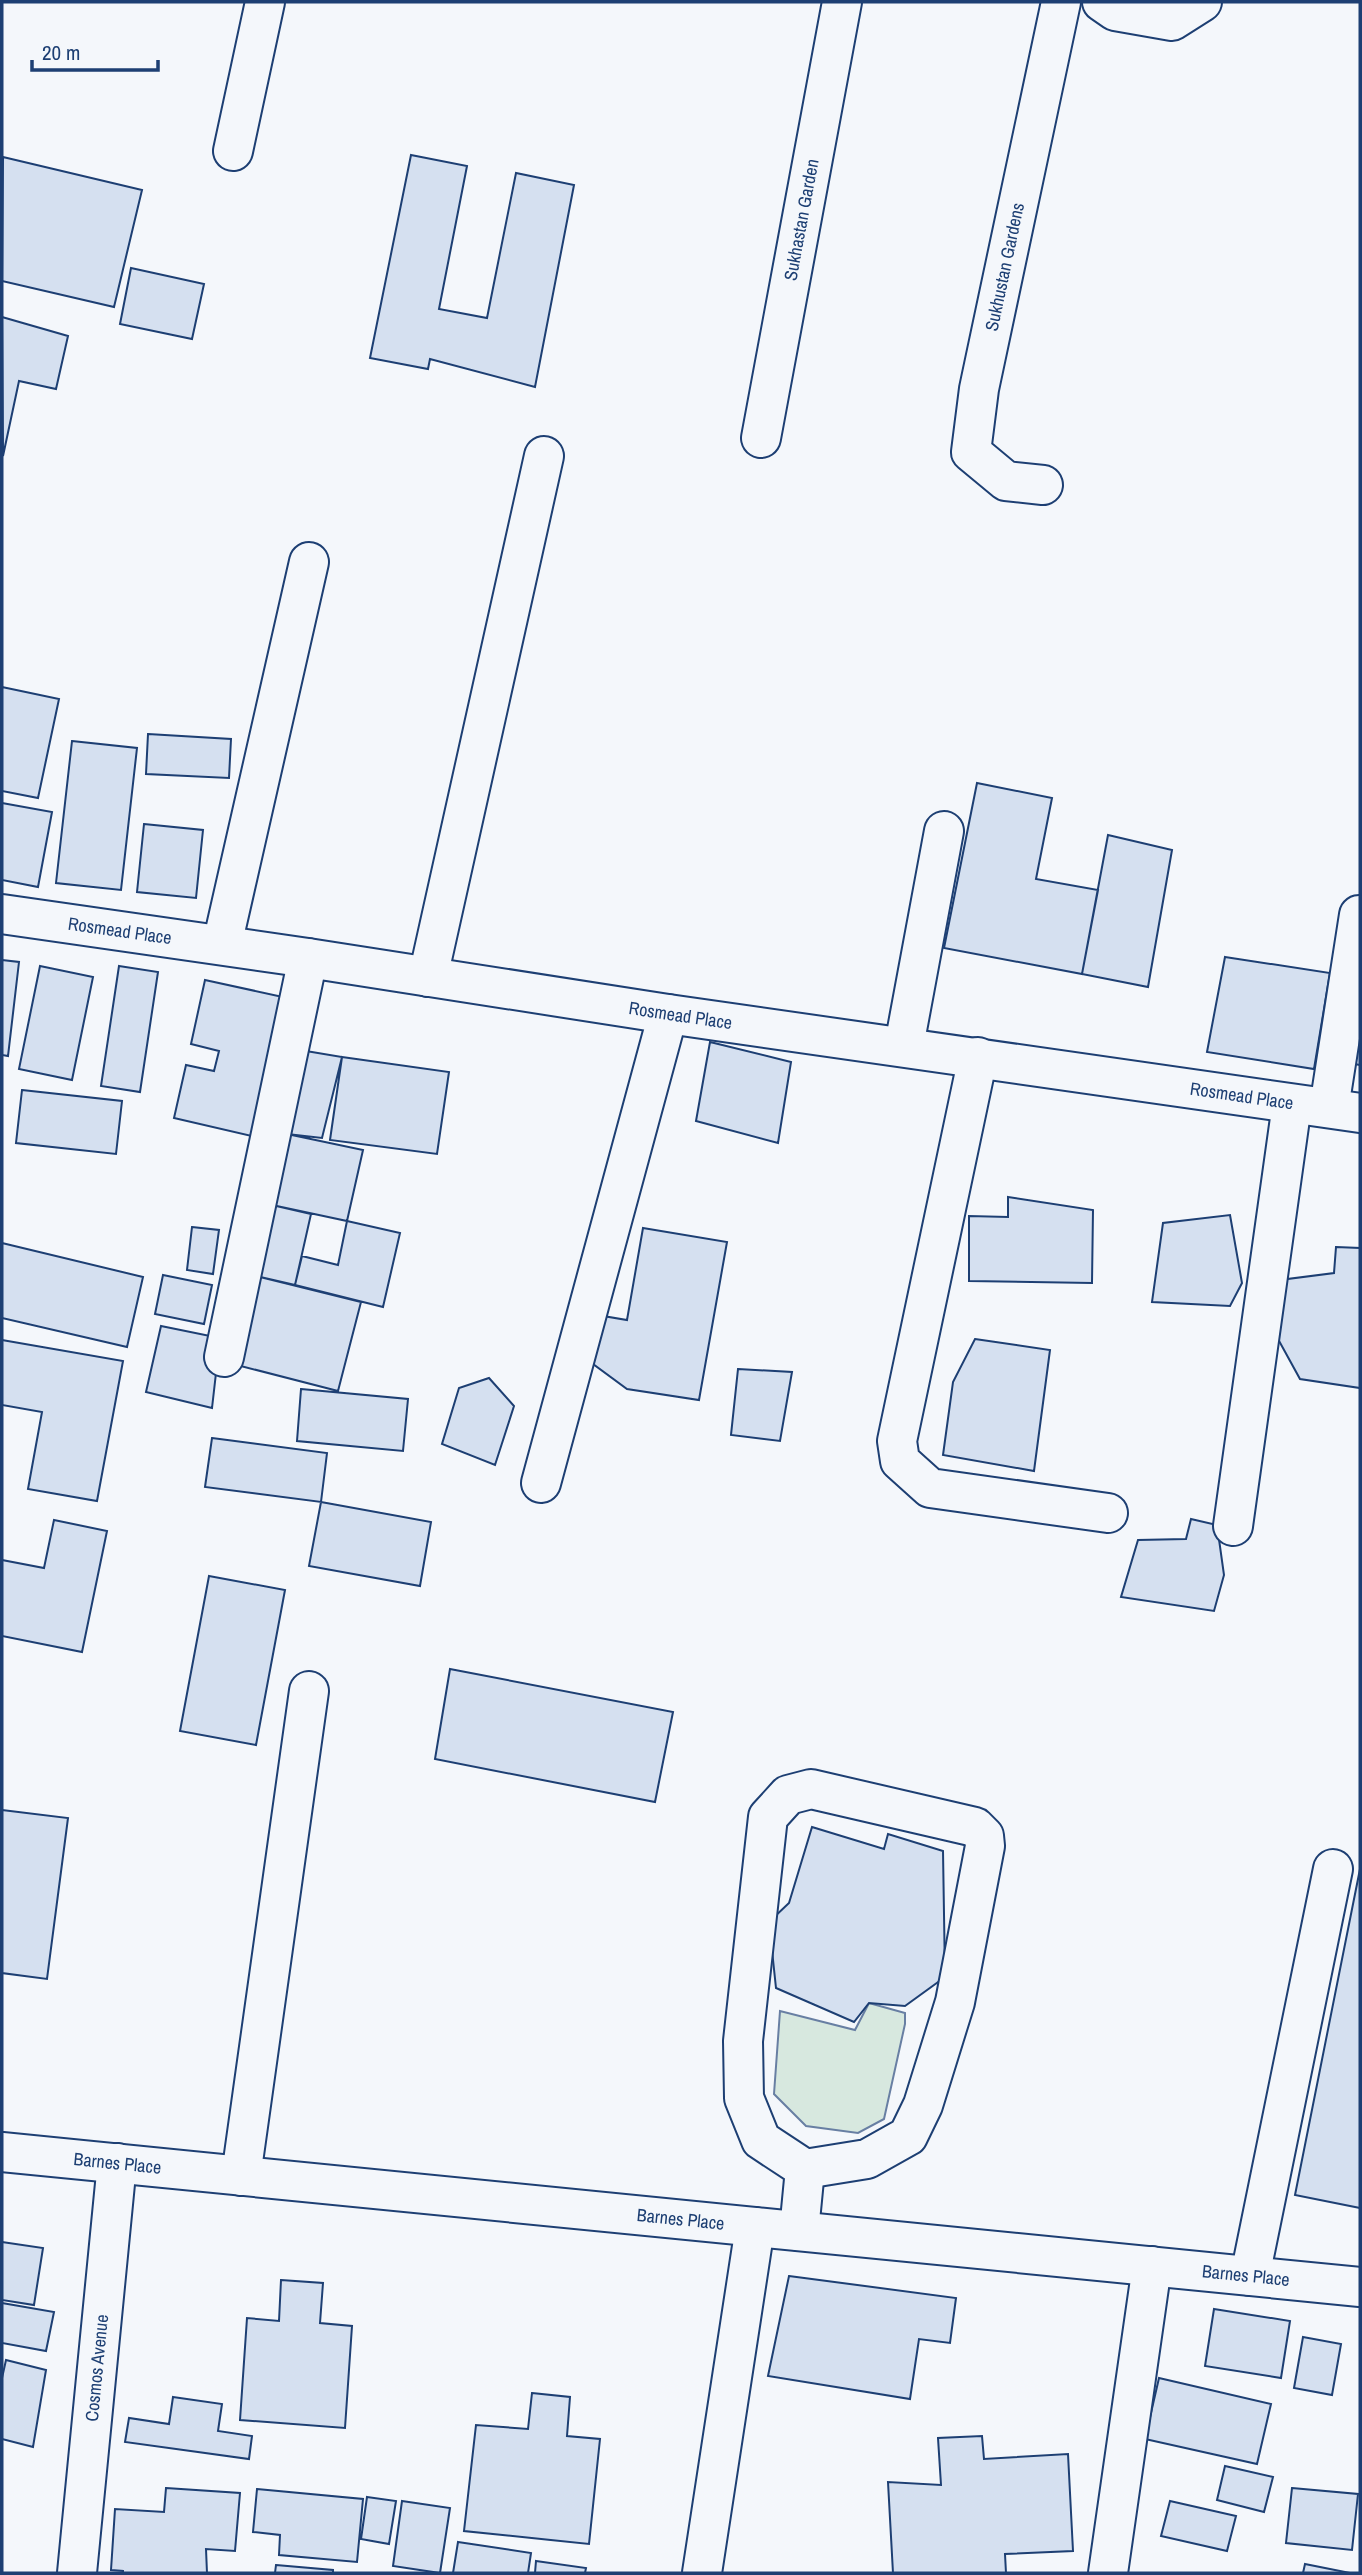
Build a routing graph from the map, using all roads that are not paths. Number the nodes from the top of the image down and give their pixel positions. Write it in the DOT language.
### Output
graph roads {
  1 [pos="265,2"];
  2 [pos="842,2"];
  3 [pos="1061,2"];
  4 [pos="1102,2"];
  5 [pos="1202,2"];
  6 [pos="233,151"];
  7 [pos="761,438"];
  8 [pos="544,456"];
  9 [pos="1043,485"];
  10 [pos="309,562"];
  11 [pos="944,831"];
  12 [pos="2,914"];
  13 [pos="1359,915"];
  14 [pos="222,945"];
  15 [pos="308,958"];
  16 [pos="428,978"];
  17 [pos="668,1014"];
  18 [pos="904,1046"];
  19 [pos="978,1057"];
  20 [pos="1327,1108"];
  21 [pos="224,1357"];
  22 [pos="541,1483"];
  23 [pos="1108,1513"];
  24 [pos="1233,1527"];
  25 [pos="309,1691"];
  26 [pos="1333,1869"];
  27 [pos="2,2152"];
  28 [pos="117,2163"];
  29 [pos="805,2169"];
  30 [pos="241,2176"];
  31 [pos="755,2227"];
  32 [pos="799,2231"];
  33 [pos="1152,2266"];
  34 [pos="1250,2276"];
  35 [pos="1360,2287"];
  36 [pos="77,2573"];
  37 [pos="702,2573"];
  38 [pos="1108,2573"];
  1 -- 6 [label="street"];
  2 -- 7 [label="street, Sukhastan Garden"];
  3 -- 9 [label="street, Sukhustan Gardens"];
  4 -- 5 [label="street"];
  8 -- 16 [label="street"];
  10 -- 14 [label="street"];
  11 -- 18 [label="street"];
  12 -- 14 [label="street, Rosmead Place"];
  13 -- 20 [label="street"];
  14 -- 15 [label="street, Rosmead Place"];
  15 -- 16 [label="street, Rosmead Place"];
  15 -- 21 [label="street"];
  16 -- 17 [label="street, Rosmead Place"];
  17 -- 18 [label="street, Rosmead Place"];
  17 -- 22 [label="street"];
  18 -- 19 [label="street, Rosmead Place"];
  19 -- 20 [label="street, Rosmead Place"];
  19 -- 23 [label="street"];
  20 -- 24 [label="street"];
  25 -- 30 [label="street"];
  26 -- 34 [label="street"];
  27 -- 28 [label="street, Barnes Place"];
  28 -- 30 [label="street, Barnes Place"];
  28 -- 36 [label="street, Cosmos Avenue"];
  29 -- 29 [label="street"];
  29 -- 32 [label="street"];
  30 -- 31 [label="street, Barnes Place"];
  31 -- 32 [label="street, Barnes Place"];
  31 -- 37 [label="street"];
  32 -- 33 [label="street, Barnes Place"];
  33 -- 34 [label="street, Barnes Place"];
  33 -- 38 [label="street"];
  34 -- 35 [label="street, Barnes Place"];
}
